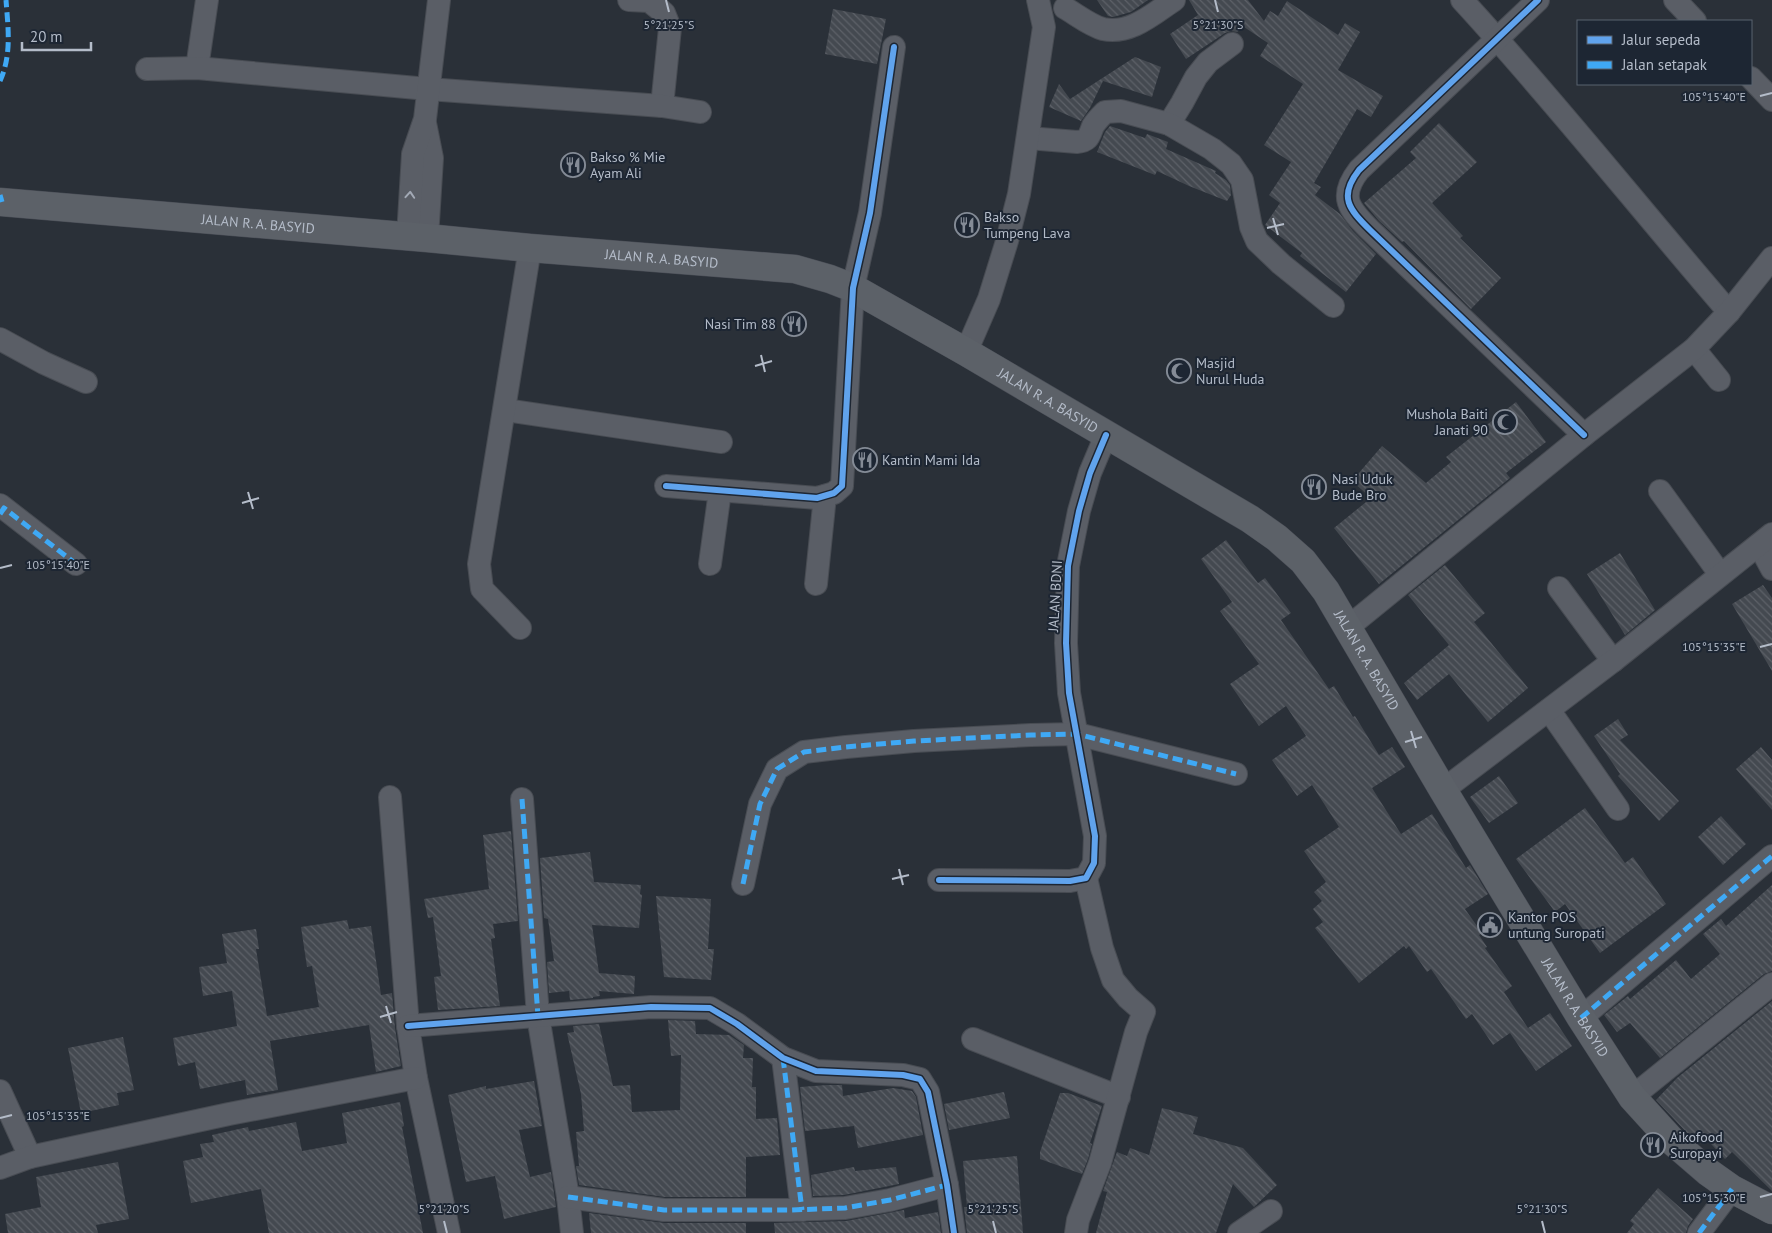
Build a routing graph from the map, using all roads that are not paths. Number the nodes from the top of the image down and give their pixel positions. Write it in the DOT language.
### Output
graph roads {
  1 [pos="207,0"];
  2 [pos="440,0"];
  3 [pos="629,0"];
  4 [pos="1038,0"];
  5 [pos="1174,0"];
  6 [pos="1462,0"];
  7 [pos="1538,0"];
  8 [pos="1675,0"];
  9 [pos="1070,4"];
  10 [pos="1694,20"];
  11 [pos="1044,28"];
  12 [pos="1498,39"];
  13 [pos="1232,44"];
  14 [pos="894,47"];
  15 [pos="147,68"];
  16 [pos="197,68"];
  17 [pos="1752,79"];
  18 [pos="428,89"];
  19 [pos="1772,100"];
  20 [pos="662,106"];
  21 [pos="700,112"];
  22 [pos="1169,124"];
  23 [pos="1028,138"];
  24 [pos="0,202"];
  25 [pos="417,237"];
  26 [pos="530,248"];
  27 [pos="1772,258"];
  28 [pos="853,288"];
  29 [pos="1333,306"];
  30 [pos="1729,312"];
  31 [pos="0,339"];
  32 [pos="1694,350"];
  33 [pos="966,352"];
  34 [pos="1719,380"];
  35 [pos="86,382"];
  36 [pos="505,410"];
  37 [pos="1106,435"];
  38 [pos="1584,435"];
  39 [pos="721,442"];
  40 [pos="666,486"];
  41 [pos="720,491"];
  42 [pos="1660,491"];
  43 [pos="826,496"];
  44 [pos="1,509"];
  45 [pos="1765,539"];
  46 [pos="76,564"];
  47 [pos="710,564"];
  48 [pos="1772,569"];
  49 [pos="1720,574"];
  50 [pos="816,584"];
  51 [pos="1559,588"];
  52 [pos="520,628"];
  53 [pos="1347,628"];
  54 [pos="1613,660"];
  55 [pos="1549,710"];
  56 [pos="1077,734"];
  57 [pos="1236,774"];
  58 [pos="1443,790"];
  59 [pos="390,797"];
  60 [pos="522,799"];
  61 [pos="1618,809"];
  62 [pos="1772,856"];
  63 [pos="1086,878"];
  64 [pos="939,880"];
  65 [pos="744,884"];
  66 [pos="1772,984"];
  67 [pos="538,1016"];
  68 [pos="1581,1018"];
  69 [pos="408,1026"];
  70 [pos="973,1039"];
  71 [pos="783,1058"];
  72 [pos="416,1078"];
  73 [pos="0,1091"];
  74 [pos="1119,1097"];
  75 [pos="1632,1097"];
  76 [pos="30,1157"];
  77 [pos="0,1168"];
  78 [pos="948,1184"];
  79 [pos="1732,1190"];
  80 [pos="568,1196"];
  81 [pos="802,1210"];
  82 [pos="1772,1210"];
  83 [pos="1271,1211"];
  84 [pos="449,1233"];
  85 [pos="572,1233"];
  86 [pos="954,1233"];
  87 [pos="1076,1233"];
  88 [pos="1239,1233"];
  89 [pos="1698,1233"];
  1 -- 16 [label="street"];
  2 -- 18 [label="street"];
  3 -- 20 [label="street"];
  4 -- 11 [label="street"];
  5 -- 9 [label="street"];
  6 -- 12 [label="street"];
  7 -- 12 [label="street"];
  8 -- 10 [label="street"];
  9 -- 11 [label="street"];
  11 -- 23 [label="street"];
  12 -- 30 [label="street"];
  12 -- 38 [label="street"];
  13 -- 22 [label="street"];
  14 -- 28 [label="street"];
  15 -- 16 [label="street"];
  16 -- 18 [label="street"];
  17 -- 19 [label="street"];
  18 -- 20 [label="street"];
  18 -- 25 [label="street"];
  20 -- 21 [label="street"];
  22 -- 23 [label="street"];
  22 -- 29 [label="street"];
  23 -- 33 [label="street"];
  24 -- 25 [label="main road, JALAN R. A. BASYID"];
  25 -- 26 [label="main road, JALAN R. A. BASYID"];
  26 -- 28 [label="main road, JALAN R. A. BASYID"];
  26 -- 36 [label="street"];
  27 -- 30 [label="street"];
  28 -- 33 [label="main road, JALAN R. A. BASYID"];
  28 -- 43 [label="street"];
  30 -- 32 [label="street"];
  31 -- 35 [label="street"];
  32 -- 34 [label="street"];
  32 -- 38 [label="street"];
  33 -- 37 [label="main road, JALAN R. A. BASYID"];
  36 -- 39 [label="street"];
  36 -- 52 [label="street"];
  37 -- 53 [label="main road, JALAN R. A. BASYID"];
  37 -- 56 [label="street, JALAN BDNI"];
  38 -- 53 [label="street"];
  40 -- 41 [label="street"];
  41 -- 43 [label="street"];
  41 -- 47 [label="street"];
  42 -- 49 [label="street"];
  43 -- 50 [label="street"];
  44 -- 46 [label="street"];
  45 -- 48 [label="street"];
  45 -- 49 [label="street"];
  49 -- 54 [label="street"];
  51 -- 54 [label="street"];
  53 -- 58 [label="main road, JALAN R. A. BASYID"];
  54 -- 55 [label="street"];
  55 -- 58 [label="street"];
  55 -- 61 [label="street"];
  56 -- 57 [label="street"];
  56 -- 63 [label="street, JALAN BDNI"];
  56 -- 65 [label="street"];
  58 -- 68 [label="main road, JALAN R. A. BASYID"];
  59 -- 69 [label="street"];
  60 -- 67 [label="street"];
  62 -- 68 [label="street"];
  63 -- 64 [label="street"];
  63 -- 74 [label="street"];
  66 -- 75 [label="street"];
  67 -- 69 [label="street"];
  67 -- 71 [label="street"];
  67 -- 80 [label="street"];
  68 -- 75 [label="main road, JALAN R. A. BASYID"];
  69 -- 72 [label="street"];
  70 -- 74 [label="street"];
  71 -- 78 [label="street"];
  71 -- 81 [label="street"];
  72 -- 76 [label="street"];
  72 -- 84 [label="street"];
  73 -- 76 [label="street"];
  74 -- 87 [label="street"];
  75 -- 79 [label="main road, JALAN R. A. BASYID"];
  76 -- 77 [label="street"];
  78 -- 81 [label="street"];
  78 -- 86 [label="street"];
  79 -- 82 [label="main road, JALAN R. A. BASYID"];
  79 -- 89 [label="street"];
  80 -- 81 [label="street"];
  80 -- 85 [label="street"];
  83 -- 88 [label="street"];
}
